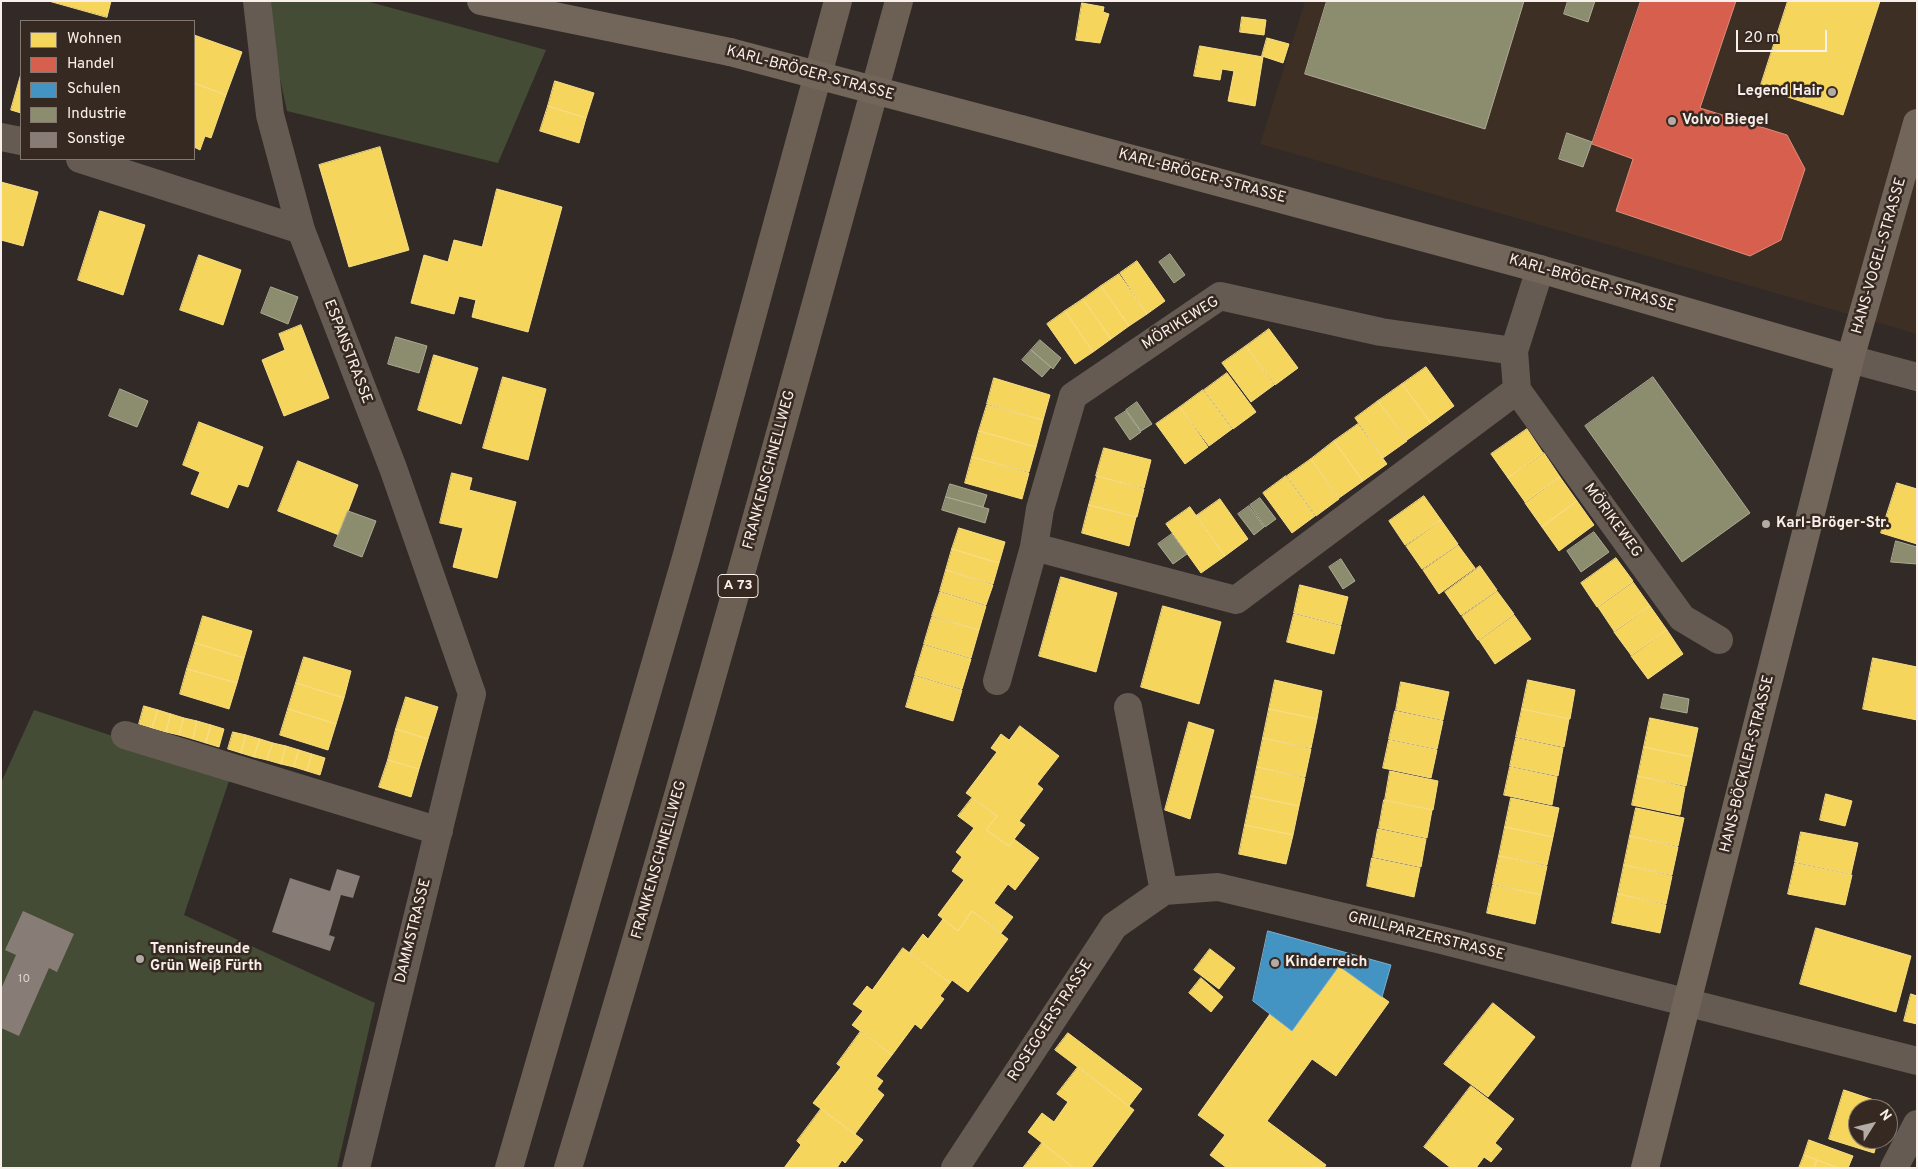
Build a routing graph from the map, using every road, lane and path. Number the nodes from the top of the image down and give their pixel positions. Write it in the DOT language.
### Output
graph roads {
  1 [pos="257,1"];
  2 [pos="481,1"];
  3 [pos="838,1"];
  4 [pos="899,1"];
  5 [pos="1917,123"];
  6 [pos="1,137"];
  7 [pos="20,141"];
  8 [pos="83,160"];
  9 [pos="301,230"];
  10 [pos="1540,269"];
  11 [pos="1514,351"];
  12 [pos="1850,359"];
  13 [pos="1917,378"];
  14 [pos="1518,390"];
  15 [pos="1034,547"];
  16 [pos="1719,640"];
  17 [pos="997,681"];
  18 [pos="472,694"];
  19 [pos="1128,707"];
  20 [pos="125,735"];
  21 [pos="439,831"];
  22 [pos="1164,891"];
  23 [pos="1686,1002"];
  24 [pos="1917,1060"];
  25 [pos="1917,1124"];
  26 [pos="356,1168"];
  27 [pos="509,1168"];
  28 [pos="568,1168"];
  29 [pos="955,1168"];
  30 [pos="1645,1168"];
  31 [pos="1894,1168"];
  1 -- 9 [label="street, ESPANSTRASSE"];
  2 -- 10 [label="street, KARL-BRÖGER-STRASSE, bridge"];
  3 -- 27 [label="highway"];
  4 -- 28 [label="highway, FRANKENSCHNELLWEG / A 73"];
  5 -- 12 [label="street, HANS-VOGEL-STRASSE"];
  6 -- 7 [label="street"];
  8 -- 9 [label="street"];
  9 -- 18 [label="street, ESPANSTRASSE"];
  10 -- 11 [label="street, MÖRIKEWEG"];
  10 -- 12 [label="street, KARL-BRÖGER-STRASSE"];
  11 -- 14 [label="street, MÖRIKEWEG"];
  11 -- 15 [label="street, MÖRIKEWEG"];
  12 -- 13 [label="street, KARL-BRÖGER-STRASSE"];
  12 -- 23 [label="street, HANS-BÖCKLER-STRASSE"];
  14 -- 15 [label="street"];
  14 -- 16 [label="street, MÖRIKEWEG"];
  15 -- 17 [label="street, MÖRIKEWEG"];
  18 -- 21 [label="street, DAMMSTRASSE"];
  19 -- 22 [label="street"];
  20 -- 21 [label="street"];
  21 -- 26 [label="street, DAMMSTRASSE"];
  22 -- 23 [label="street, GRILLPARZERSTRASSE"];
  22 -- 29 [label="street, ROSEGGERSTRASSE"];
  23 -- 24 [label="street, GRILLPARZERSTRASSE"];
  23 -- 30 [label="street, HANS-BÖCKLER-STRASSE"];
  25 -- 31 [label="street"];
}
